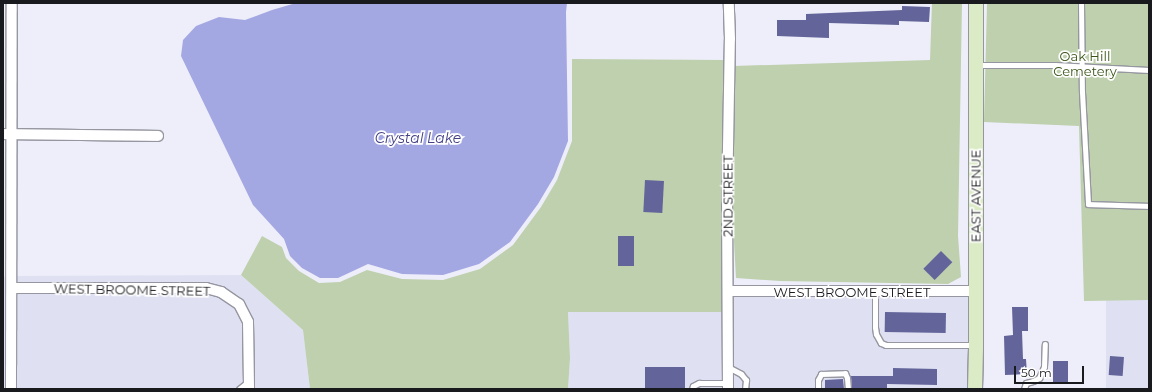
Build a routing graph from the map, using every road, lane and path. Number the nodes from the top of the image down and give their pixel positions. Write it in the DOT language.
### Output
graph roads {
  1 [pos="12,3"];
  2 [pos="729,3"];
  3 [pos="976,3"];
  4 [pos="1081,3"];
  5 [pos="976,65"];
  6 [pos="1081,68"];
  7 [pos="1149,70"];
  8 [pos="7,134"];
  9 [pos="158,136"];
  10 [pos="1149,206"];
  11 [pos="12,288"];
  12 [pos="729,291"];
  13 [pos="976,291"];
  14 [pos="875,292"];
  15 [pos="1045,344"];
  16 [pos="976,345"];
  17 [pos="728,367"];
  18 [pos="249,385"];
  19 [pos="728,386"];
  20 [pos="10,389"];
  21 [pos="239,389"];
  22 [pos="692,389"];
  23 [pos="745,389"];
  24 [pos="818,389"];
  25 [pos="848,389"];
  26 [pos="974,389"];
  27 [pos="1024,389"];
  1 -- 8 [label="street"];
  2 -- 12 [label="street, 2ND STREET"];
  3 -- 5 [label="street, EAST AVENUE"];
  4 -- 6 [label="lane"];
  5 -- 6 [label="lane"];
  5 -- 13 [label="street, EAST AVENUE"];
  6 -- 7 [label="lane"];
  6 -- 10 [label="lane"];
  8 -- 9 [label="street"];
  8 -- 11 [label="street"];
  11 -- 18 [label="street, WEST BROOME STREET"];
  11 -- 20 [label="street"];
  12 -- 14 [label="street, WEST BROOME STREET"];
  12 -- 17 [label="street, 2ND STREET"];
  13 -- 14 [label="street, WEST BROOME STREET"];
  13 -- 16 [label="street, EAST AVENUE"];
  14 -- 16 [label="lane"];
  15 -- 27 [label="lane"];
  16 -- 26 [label="street, EAST AVENUE"];
  17 -- 19 [label="street, 2ND STREET"];
  17 -- 23 [label="lane"];
  18 -- 21 [label="lane"];
  19 -- 22 [label="lane"];
  24 -- 25 [label="lane"];
}
